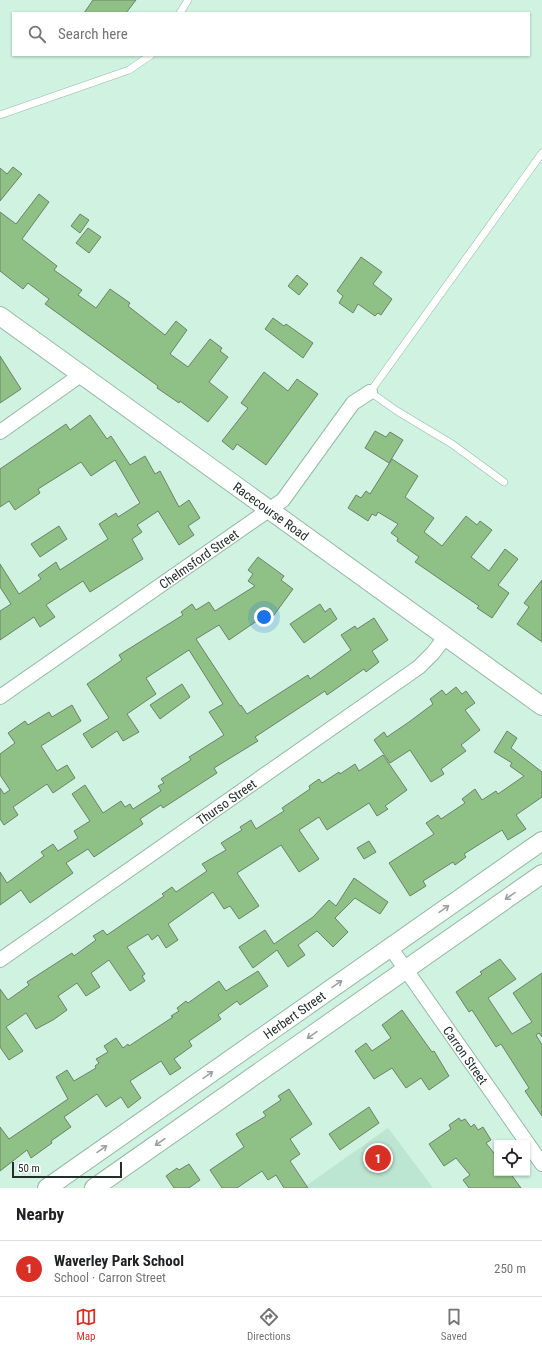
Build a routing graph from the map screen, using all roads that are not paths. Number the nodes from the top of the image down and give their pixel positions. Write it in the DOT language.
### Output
graph roads {
  1 [pos="188,0"];
  2 [pos="181,12"];
  3 [pos="150,56"];
  4 [pos="0,115"];
  5 [pos="542,153"];
  6 [pos="0,316"];
  7 [pos="82,374"];
  8 [pos="370,392"];
  9 [pos="0,432"];
  10 [pos="504,482"];
  11 [pos="269,509"];
  12 [pos="446,636"];
  13 [pos="0,697"];
  14 [pos="540,700"];
  15 [pos="542,840"];
  16 [pos="542,874"];
  17 [pos="390,947"];
  18 [pos="0,960"];
  19 [pos="405,970"];
  20 [pos="171,1101"];
  21 [pos="187,1123"];
  22 [pos="542,1164"];
  23 [pos="47,1188"];
  24 [pos="94,1188"];
  1 -- 2 [label="lane"];
  3 -- 4 [label="lane"];
  5 -- 8 [label="lane"];
  6 -- 7 [label="street, Racecourse Road"];
  7 -- 9 [label="street"];
  7 -- 11 [label="street, Racecourse Road"];
  8 -- 10 [label="lane"];
  8 -- 11 [label="street, Chelmsford Street"];
  11 -- 12 [label="street, Racecourse Road"];
  11 -- 13 [label="street, Chelmsford Street"];
  12 -- 14 [label="street, Racecourse Road"];
  12 -- 18 [label="street, Thurso Street"];
  17 -- 15 [label="street, Herbert Street, one-way"];
  16 -- 19 [label="street, one-way"];
  17 -- 19 [label="street, Carron Street"];
  20 -- 17 [label="street, Herbert Street, one-way"];
  19 -- 21 [label="street, one-way"];
  19 -- 22 [label="street, Carron Street"];
  20 -- 21 [label="street"];
  23 -- 20 [label="street, Herbert Street, one-way"];
  21 -- 24 [label="street, one-way"];
}
